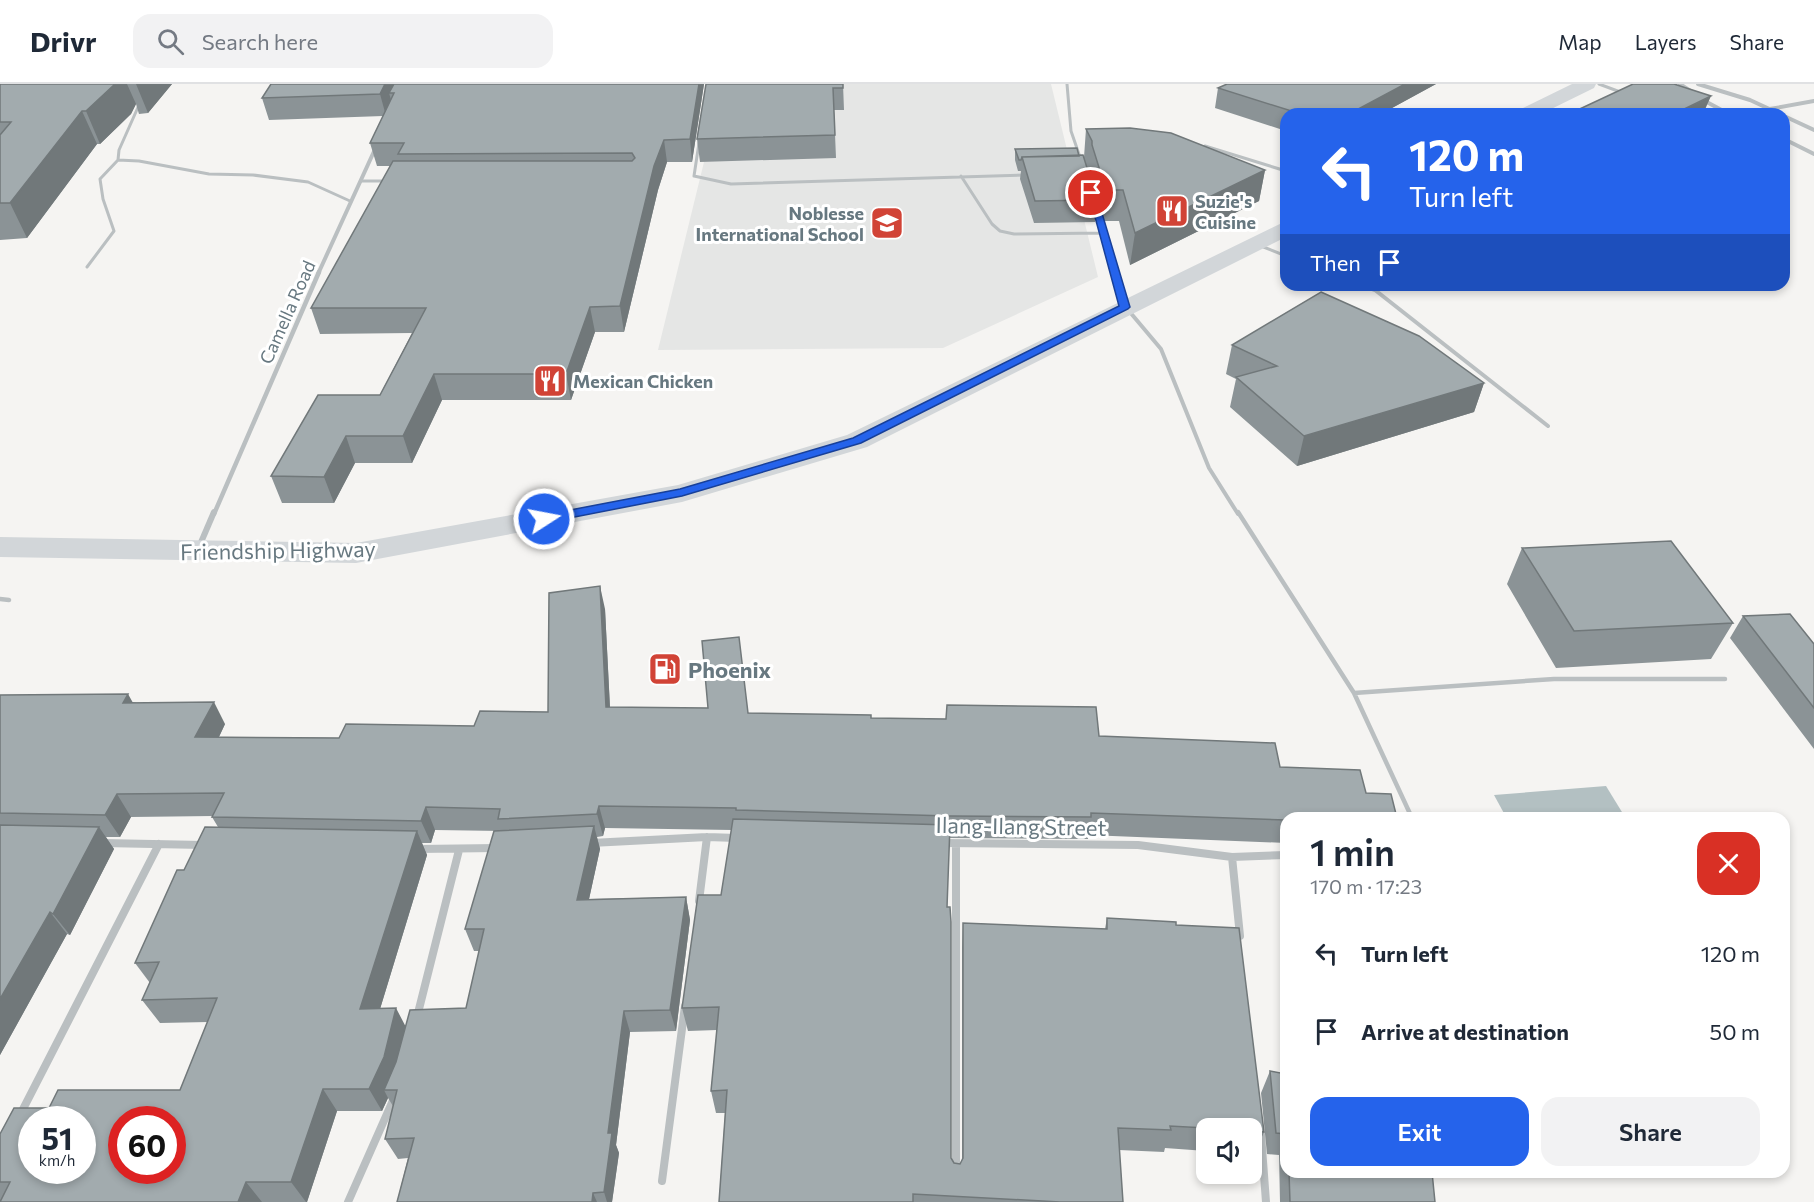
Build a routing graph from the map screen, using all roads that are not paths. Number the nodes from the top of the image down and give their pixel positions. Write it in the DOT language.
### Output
graph roads {
  1 [pos="1067,84"];
  2 [pos="1587,84"];
  3 [pos="1599,84"];
  4 [pos="1680,84"];
  5 [pos="1698,84"];
  6 [pos="1632,96"];
  7 [pos="141,101"];
  8 [pos="1814,101"];
  9 [pos="1538,108"];
  10 [pos="1719,108"];
  11 [pos="1766,108"];
  12 [pos="1775,108"];
  13 [pos="1790,119"];
  14 [pos="1814,130"];
  15 [pos="380,138"];
  16 [pos="1790,142"];
  17 [pos="699,143"];
  18 [pos="1196,144"];
  19 [pos="1814,154"];
  20 [pos="118,160"];
  21 [pos="1082,163"];
  22 [pos="1280,169"];
  23 [pos="1029,175"];
  24 [pos="961,176"];
  25 [pos="361,181"];
  26 [pos="396,181"];
  27 [pos="350,201"];
  28 [pos="1094,203"];
  29 [pos="1280,231"];
  30 [pos="1103,233"];
  31 [pos="1256,243"];
  32 [pos="1280,253"];
  33 [pos="87,267"];
  34 [pos="1376,291"];
  35 [pos="1125,307"];
  36 [pos="1548,426"];
  37 [pos="0,547"];
  38 [pos="196,552"];
  39 [pos="0,599"];
  40 [pos="9,600"];
  41 [pos="1725,680"];
  42 [pos="1354,693"];
  43 [pos="1409,812"];
  44 [pos="707,837"];
  45 [pos="743,838"];
  46 [pos="91,843"];
  47 [pos="933,843"];
  48 [pos="159,844"];
  49 [pos="577,844"];
  50 [pos="956,844"];
  51 [pos="216,845"];
  52 [pos="506,847"];
  53 [pos="412,849"];
  54 [pos="459,850"];
  55 [pos="1280,855"];
  56 [pos="1232,856"];
  57 [pos="698,908"];
  58 [pos="1241,949"];
  59 [pos="687,991"];
  60 [pos="416,1023"];
  61 [pos="397,1091"];
  62 [pos="16,1124"];
  63 [pos="1262,1156"];
  64 [pos="956,1180"];
  65 [pos="662,1181"];
  66 [pos="348,1202"];
  67 [pos="1266,1202"];
  1 -- 21 [label="lane"];
  2 -- 9 [label="main road"];
  3 -- 6 [label="lane"];
  4 -- 10 [label="street"];
  5 -- 11 [label="street"];
  7 -- 20 [label="lane"];
  8 -- 12 [label="street"];
  13 -- 14 [label="street"];
  15 -- 25 [label="street, Camella Road"];
  16 -- 19 [label="street"];
  17 -- 24 [label="lane"];
  18 -- 22 [label="lane"];
  20 -- 27 [label="lane"];
  20 -- 33 [label="lane"];
  23 -- 24 [label="lane"];
  24 -- 30 [label="lane"];
  25 -- 26 [label="lane"];
  25 -- 27 [label="street, Camella Road"];
  27 -- 38 [label="street, Camella Road"];
  28 -- 30 [label="lane"];
  29 -- 31 [label="main road, Friendship Highway"];
  30 -- 35 [label="lane"];
  31 -- 32 [label="lane"];
  31 -- 35 [label="main road, Friendship Highway"];
  34 -- 36 [label="lane"];
  35 -- 38 [label="main road, Friendship Highway"];
  35 -- 42 [label="lane"];
  37 -- 38 [label="main road, Friendship Highway"];
  39 -- 40 [label="lane"];
  41 -- 42 [label="lane"];
  42 -- 43 [label="lane"];
  44 -- 45 [label="street"];
  44 -- 49 [label="street"];
  44 -- 57 [label="street"];
  46 -- 48 [label="street"];
  47 -- 50 [label="street, Ilang-Ilang Street"];
  48 -- 51 [label="street"];
  48 -- 62 [label="street"];
  50 -- 56 [label="street, Ilang-Ilang Street"];
  50 -- 64 [label="street"];
  52 -- 54 [label="street"];
  53 -- 54 [label="street"];
  54 -- 60 [label="street"];
  55 -- 56 [label="street, Ilang-Ilang Street"];
  56 -- 58 [label="street"];
  59 -- 65 [label="street"];
  61 -- 66 [label="street"];
  63 -- 67 [label="street"];
}
